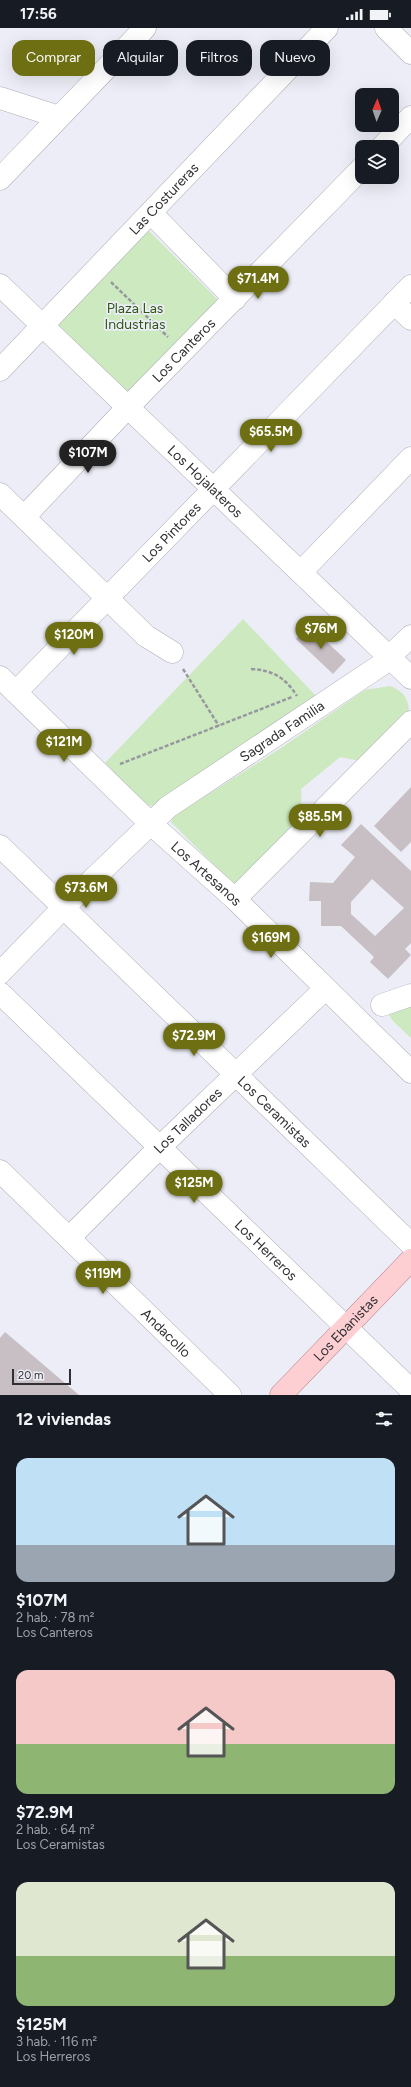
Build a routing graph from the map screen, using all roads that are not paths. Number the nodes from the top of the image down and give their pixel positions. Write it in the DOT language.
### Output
graph roads {
  1 [pos="327,28"];
  2 [pos="386,28"];
  3 [pos="142,29"];
  4 [pos="411,53"];
  5 [pos="0,98"];
  6 [pos="59,117"];
  7 [pos="411,117"];
  8 [pos="389,140"];
  9 [pos="355,175"];
  10 [pos="0,179"];
  11 [pos="151,213"];
  12 [pos="0,285"];
  13 [pos="411,286"];
  14 [pos="235,299"];
  15 [pos="394,303"];
  16 [pos="411,319"];
  17 [pos="42,326"];
  18 [pos="0,370"];
  19 [pos="128,407"];
  20 [pos="411,458"];
  21 [pos="213,488"];
  22 [pos="0,494"];
  23 [pos="24,517"];
  24 [pos="301,572"];
  25 [pos="107,597"];
  26 [pos="411,636"];
  27 [pos="172,652"];
  28 [pos="391,658"];
  29 [pos="0,677"];
  30 [pos="411,678"];
  31 [pos="16,692"];
  32 [pos="411,722"];
  33 [pos="151,824"];
  34 [pos="0,846"];
  35 [pos="235,899"];
  36 [pos="64,907"];
  37 [pos="0,973"];
  38 [pos="325,989"];
  39 [pos="0,993"];
  40 [pos="411,995"];
  41 [pos="382,1005"];
  42 [pos="411,1072"];
  43 [pos="236,1074"];
  44 [pos="160,1148"];
  45 [pos="0,1170"];
  46 [pos="70,1238"];
  47 [pos="411,1244"];
  48 [pos="411,1260"];
  49 [pos="346,1327"];
  50 [pos="411,1390"];
  51 [pos="230,1395"];
  52 [pos="280,1395"];
  1 -- 11 [label="street, Las Costureras"];
  2 -- 4 [label="street"];
  3 -- 6 [label="street"];
  5 -- 6 [label="street"];
  6 -- 10 [label="street"];
  7 -- 8 [label="street"];
  9 -- 14 [label="street, Los Canteros"];
  11 -- 14 [label="street"];
  11 -- 17 [label="street, Las Costureras"];
  12 -- 17 [label="street, Los Hojalateros"];
  13 -- 15 [label="street, Los Pintores"];
  14 -- 19 [label="street, Los Canteros"];
  15 -- 16 [label="street"];
  15 -- 21 [label="street, Los Pintores"];
  17 -- 18 [label="street, Las Costureras"];
  17 -- 19 [label="street, Los Hojalateros"];
  19 -- 21 [label="street, Los Hojalateros"];
  19 -- 23 [label="street, Los Canteros"];
  20 -- 24 [label="street"];
  21 -- 24 [label="street, Los Hojalateros"];
  21 -- 25 [label="street, Los Pintores"];
  22 -- 23 [label="street"];
  23 -- 25 [label="street"];
  24 -- 28 [label="street, Los Hojalateros"];
  25 -- 27 [label="street"];
  25 -- 31 [label="street, Los Pintores"];
  26 -- 28 [label="street, Sagrada Familia"];
  28 -- 30 [label="street, Los Hojalateros"];
  28 -- 33 [label="street, Sagrada Familia"];
  29 -- 31 [label="street, Los Artesanos"];
  31 -- 33 [label="street, Los Artesanos"];
  32 -- 35 [label="street"];
  33 -- 35 [label="street, Los Artesanos"];
  33 -- 36 [label="street, Sagrada Familia"];
  34 -- 36 [label="street, Los Ceramistas"];
  35 -- 38 [label="street, Los Artesanos"];
  36 -- 37 [label="street, Sagrada Familia"];
  36 -- 43 [label="street, Los Ceramistas"];
  38 -- 42 [label="street, Los Artesanos"];
  38 -- 43 [label="street, Los Talladores"];
  39 -- 44 [label="street, Los Herreros"];
  40 -- 41 [label="street"];
  43 -- 44 [label="street, Los Talladores"];
  43 -- 47 [label="street, Los Ceramistas"];
  44 -- 46 [label="street, Los Talladores"];
  44 -- 49 [label="street, Los Herreros"];
  45 -- 46 [label="street, Andacollo"];
  46 -- 51 [label="street, Andacollo"];
  48 -- 49 [label="main road, Los Ebanistas"];
  49 -- 50 [label="street, Los Herreros"];
  49 -- 52 [label="main road, Los Ebanistas"];
}
